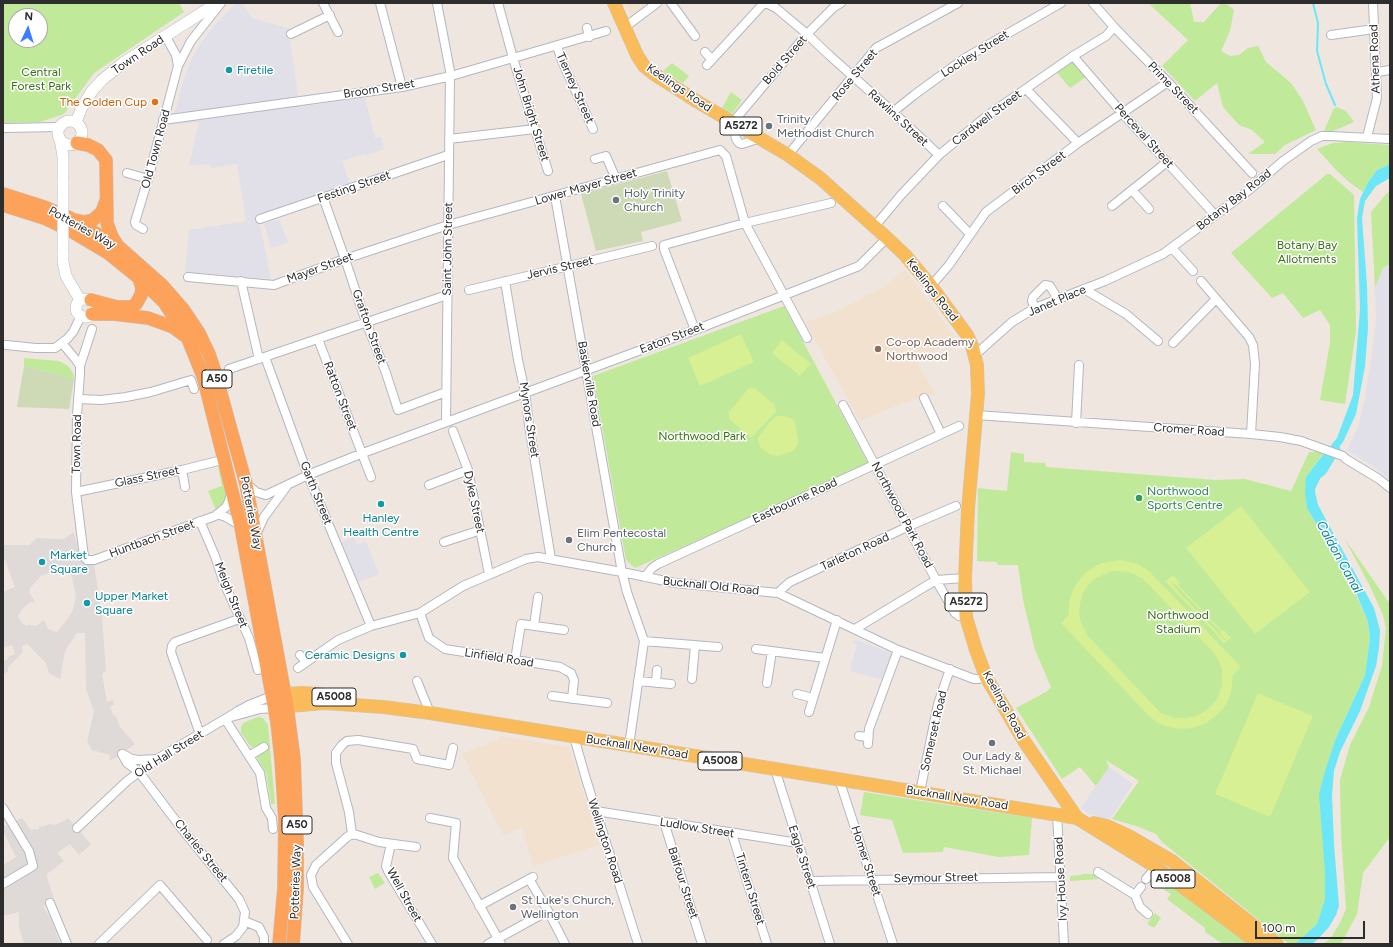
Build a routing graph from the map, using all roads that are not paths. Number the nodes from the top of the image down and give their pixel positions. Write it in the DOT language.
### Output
graph roads {
  1 [pos="217,3"];
  2 [pos="221,3"];
  3 [pos="324,3"];
  4 [pos="380,3"];
  5 [pos="437,3"];
  6 [pos="498,3"];
  7 [pos="614,3"];
  8 [pos="657,3"];
  9 [pos="671,3"];
  10 [pos="765,3"];
  11 [pos="841,3"];
  12 [pos="958,3"];
  13 [pos="1061,3"];
  14 [pos="1093,3"];
  15 [pos="1373,3"];
  16 [pos="330,15"];
  17 [pos="624,27"];
  18 [pos="1114,27"];
  19 [pos="1374,29"];
  20 [pos="606,31"];
  21 [pos="338,32"];
  22 [pos="291,34"];
  23 [pos="807,34"];
  24 [pos="695,36"];
  25 [pos="166,37"];
  26 [pos="1335,37"];
  27 [pos="557,46"];
  28 [pos="705,52"];
  29 [pos="1073,56"];
  30 [pos="513,58"];
  31 [pos="178,66"];
  32 [pos="1390,70"];
  33 [pos="1376,72"];
  34 [pos="450,76"];
  35 [pos="853,76"];
  36 [pos="1168,82"];
  37 [pos="402,87"];
  38 [pos="1026,89"];
  39 [pos="893,112"];
  40 [pos="1123,114"];
  41 [pos="163,120"];
  42 [pos="733,122"];
  43 [pos="60,127"];
  44 [pos="3,128"];
  45 [pos="535,129"];
  46 [pos="593,129"];
  47 [pos="77,136"];
  48 [pos="1366,137"];
  49 [pos="449,138"];
  50 [pos="60,139"];
  51 [pos="1390,139"];
  52 [pos="1078,143"];
  53 [pos="448,155"];
  54 [pos="788,155"];
  55 [pos="939,155"];
  56 [pos="595,159"];
  57 [pos="1167,162"];
  58 [pos="548,171"];
  59 [pos="127,173"];
  60 [pos="1252,173"];
  61 [pos="148,179"];
  62 [pos="616,179"];
  63 [pos="63,180"];
  64 [pos="1132,190"];
  65 [pos="3,194"];
  66 [pos="555,196"];
  67 [pos="323,197"];
  68 [pos="820,197"];
  69 [pos="107,200"];
  70 [pos="831,203"];
  71 [pos="3,205"];
  72 [pos="823,205"];
  73 [pos="943,206"];
  74 [pos="1112,206"];
  75 [pos="1149,209"];
  76 [pos="1215,215"];
  77 [pos="70,218"];
  78 [pos="260,219"];
  79 [pos="745,223"];
  80 [pos="448,225"];
  81 [pos="875,226"];
  82 [pos="142,229"];
  83 [pos="970,234"];
  84 [pos="888,238"];
  85 [pos="652,246"];
  86 [pos="119,247"];
  87 [pos="1172,248"];
  88 [pos="345,259"];
  89 [pos="568,266"];
  90 [pos="1192,271"];
  91 [pos="188,277"];
  92 [pos="139,278"];
  93 [pos="241,281"];
  94 [pos="505,281"];
  95 [pos="1105,281"];
  96 [pos="1201,281"];
  97 [pos="931,286"];
  98 [pos="1084,289"];
  99 [pos="469,290"];
  100 [pos="447,295"];
  101 [pos="784,295"];
  102 [pos="1058,299"];
  103 [pos="1216,299"];
  104 [pos="86,300"];
  105 [pos="1035,308"];
  106 [pos="86,315"];
  107 [pos="366,322"];
  108 [pos="92,329"];
  109 [pos="695,330"];
  110 [pos="807,338"];
  111 [pos="188,339"];
  112 [pos="318,339"];
  113 [pos="1158,340"];
  114 [pos="62,343"];
  115 [pos="1173,343"];
  116 [pos="6,345"];
  117 [pos="975,355"];
  118 [pos="262,358"];
  119 [pos="1079,364"];
  120 [pos="80,366"];
  121 [pos="234,369"];
  122 [pos="586,370"];
  123 [pos="194,389"];
  124 [pos="446,392"];
  125 [pos="525,392"];
  126 [pos="924,398"];
  127 [pos="78,399"];
  128 [pos="843,405"];
  129 [pos="976,415"];
  130 [pos="446,422"];
  131 [pos="1076,423"];
  132 [pos="955,429"];
  133 [pos="453,431"];
  134 [pos="941,434"];
  135 [pos="1251,434"];
  136 [pos="363,453"];
  137 [pos="218,461"];
  138 [pos="875,464"];
  139 [pos="182,470"];
  140 [pos="468,470"];
  141 [pos="308,475"];
  142 [pos="371,477"];
  143 [pos="246,484"];
  144 [pos="289,484"];
  145 [pos="429,485"];
  146 [pos="185,487"];
  147 [pos="1390,488"];
  148 [pos="232,490"];
  149 [pos="76,492"];
  150 [pos="956,506"];
  151 [pos="217,514"];
  152 [pos="200,521"];
  153 [pos="241,527"];
  154 [pos="907,527"];
  155 [pos="481,530"];
  156 [pos="256,536"];
  157 [pos="444,542"];
  158 [pos="551,559"];
  159 [pos="87,560"];
  160 [pos="622,572"];
  161 [pos="489,574"];
  162 [pos="645,578"];
  163 [pos="965,578"];
  164 [pos="936,580"];
  165 [pos="778,593"];
  166 [pos="538,597"];
  167 [pos="420,613"];
  168 [pos="966,617"];
  169 [pos="239,618"];
  170 [pos="836,620"];
  171 [pos="371,626"];
  172 [pos="534,626"];
  173 [pos="855,629"];
  174 [pos="564,630"];
  175 [pos="644,641"];
  176 [pos="695,646"];
  177 [pos="718,647"];
  178 [pos="756,649"];
  179 [pos="898,650"];
  180 [pos="772,652"];
  181 [pos="300,654"];
  182 [pos="825,658"];
  183 [pos="515,660"];
  184 [pos="306,662"];
  185 [pos="298,668"];
  186 [pos="258,670"];
  187 [pos="657,670"];
  188 [pos="950,670"];
  189 [pos="986,677"];
  190 [pos="692,680"];
  191 [pos="417,681"];
  192 [pos="638,681"];
  193 [pos="656,683"];
  194 [pos="767,683"];
  195 [pos="671,684"];
  196 [pos="797,694"];
  197 [pos="552,696"];
  198 [pos="813,698"];
  199 [pos="572,699"];
  200 [pos="286,700"];
  201 [pos="273,702"];
  202 [pos="607,704"];
  203 [pos="809,712"];
  204 [pos="430,713"];
  205 [pos="227,718"];
  206 [pos="200,734"];
  207 [pos="859,736"];
  208 [pos="574,737"];
  209 [pos="629,746"];
  210 [pos="264,747"];
  211 [pos="453,748"];
  212 [pos="249,756"];
  213 [pos="157,759"];
  214 [pos="775,769"];
  215 [pos="139,772"];
  216 [pos="839,779"];
  217 [pos="920,792"];
  218 [pos="3,808"];
  219 [pos="596,811"];
  220 [pos="1057,814"];
  221 [pos="430,818"];
  222 [pos="1080,820"];
  223 [pos="664,822"];
  224 [pos="77,828"];
  225 [pos="273,828"];
  226 [pos="352,834"];
  227 [pos="732,834"];
  228 [pos="798,843"];
  229 [pos="391,844"];
  230 [pos="416,847"];
  231 [pos="1156,867"];
  232 [pos="1098,872"];
  233 [pos="1061,877"];
  234 [pos="872,879"];
  235 [pos="1146,879"];
  236 [pos="810,881"];
  237 [pos="3,884"];
  238 [pos="1141,887"];
  239 [pos="1135,895"];
  240 [pos="50,904"];
  241 [pos="479,906"];
  242 [pos="548,911"];
  243 [pos="1148,914"];
  244 [pos="244,921"];
  245 [pos="266,922"];
  246 [pos="259,927"];
  247 [pos="207,940"];
  248 [pos="499,941"];
  249 [pos="67,944"];
  250 [pos="99,944"];
  251 [pos="224,944"];
  252 [pos="264,944"];
  253 [pos="279,944"];
  254 [pos="293,944"];
  255 [pos="348,944"];
  256 [pos="432,944"];
  257 [pos="488,944"];
  258 [pos="565,944"];
  259 [pos="638,944"];
  260 [pos="702,944"];
  261 [pos="767,944"];
  262 [pos="830,944"];
  263 [pos="893,944"];
  264 [pos="1064,944"];
  265 [pos="1258,944"];
  266 [pos="1277,944"];
  1 -- 25 [label="main road, Town Road"];
  2 -- 31 [label="street, Old Town Road"];
  3 -- 16 [label="street"];
  4 -- 37 [label="street"];
  5 -- 34 [label="street, Saint John Street"];
  6 -- 30 [label="street, John Bright Street"];
  7 -- 17 [label="main road, Keelings Road / A5272"];
  8 -- 17 [label="street"];
  9 -- 24 [label="street"];
  10 -- 23 [label="street, Rawlins Street"];
  10 -- 28 [label="street"];
  11 -- 23 [label="street, Bold Street"];
  12 -- 35 [label="street, Rose Street"];
  13 -- 39 [label="street, Lockley Street"];
  14 -- 18 [label="street, Prime Street"];
  15 -- 19 [label="street, Athena Road"];
  16 -- 21 [label="street"];
  16 -- 22 [label="street"];
  17 -- 42 [label="main road, Keelings Road / A5272"];
  18 -- 29 [label="street, Cardwell Street"];
  18 -- 36 [label="street, Prime Street"];
  19 -- 26 [label="street"];
  19 -- 33 [label="street, Athena Road"];
  20 -- 27 [label="street, Broom Street"];
  23 -- 35 [label="street, Rawlins Street"];
  23 -- 42 [label="street, Bold Street"];
  25 -- 31 [label="street"];
  25 -- 47 [label="main road, Town Road"];
  27 -- 30 [label="street, Broom Street"];
  27 -- 46 [label="street, Tierney Street"];
  29 -- 38 [label="street, Cardwell Street"];
  29 -- 40 [label="street, Perceval Street"];
  30 -- 34 [label="street, Broom Street"];
  30 -- 45 [label="street, John Bright Street"];
  31 -- 41 [label="street, Old Town Road"];
  32 -- 33 [label="street"];
  33 -- 48 [label="street, Athena Road"];
  34 -- 37 [label="street, Broom Street"];
  34 -- 49 [label="street, Saint John Street"];
  35 -- 39 [label="street, Rawlins Street"];
  35 -- 54 [label="street, Rose Street"];
  36 -- 40 [label="street, Birch Street"];
  36 -- 60 [label="street, Prime Street"];
  37 -- 41 [label="street, Broom Street"];
  38 -- 52 [label="street"];
  38 -- 55 [label="street, Cardwell Street"];
  39 -- 55 [label="street, Rawlins Street"];
  40 -- 52 [label="street, Birch Street"];
  40 -- 57 [label="street, Perceval Street"];
  41 -- 61 [label="street, Old Town Road"];
  42 -- 54 [label="main road, Keelings Road / A5272"];
  43 -- 44 [label="street"];
  43 -- 47 [label="main road"];
  43 -- 50 [label="main road, Town Road"];
  45 -- 49 [label="street"];
  45 -- 58 [label="street, John Bright Street"];
  47 -- 50 [label="main road"];
  47 -- 63 [label="main road, Town Road"];
  47 -- 69 [label="highway"];
  48 -- 51 [label="street, Botany Bay Road"];
  48 -- 76 [label="street, Botany Bay Road"];
  49 -- 53 [label="street, Saint John Street"];
  50 -- 63 [label="main road, Town Road"];
  52 -- 83 [label="street, Birch Street"];
  53 -- 67 [label="street, Festing Street"];
  53 -- 80 [label="street, Saint John Street"];
  54 -- 81 [label="main road, Keelings Road / A5272"];
  55 -- 81 [label="street, Cardwell Street"];
  56 -- 62 [label="street"];
  57 -- 64 [label="street"];
  57 -- 76 [label="street, Perceval Street"];
  59 -- 61 [label="street"];
  61 -- 82 [label="street, Old Town Road"];
  62 -- 66 [label="street, Lower Mayer Street"];
  62 -- 79 [label="street, Lower Mayer Street"];
  63 -- 104 [label="main road, Town Road, bridge"];
  64 -- 74 [label="street"];
  64 -- 75 [label="street"];
  65 -- 77 [label="highway, Potteries Way / A50"];
  66 -- 80 [label="street, Lower Mayer Street"];
  66 -- 89 [label="street, Baskerville Road"];
  67 -- 78 [label="street, Festing Street"];
  67 -- 88 [label="street, Grafton Street"];
  68 -- 72 [label="street"];
  69 -- 77 [label="highway"];
  69 -- 86 [label="highway"];
  70 -- 72 [label="street"];
  71 -- 92 [label="highway, Potteries Way / A50"];
  72 -- 79 [label="street"];
  73 -- 83 [label="street"];
  76 -- 87 [label="street, Botany Bay Road"];
  77 -- 86 [label="highway, Potteries Way / A50"];
  79 -- 101 [label="street"];
  79 -- 109 [label="street"];
  80 -- 88 [label="street, Mayer Street"];
  80 -- 100 [label="street, Saint John Street"];
  81 -- 84 [label="main road, Keelings Road / A5272"];
  83 -- 97 [label="street, Birch Street"];
  84 -- 97 [label="main road, Keelings Road / A5272"];
  84 -- 101 [label="street, Eaton Street"];
  85 -- 89 [label="street, Jervis Street"];
  86 -- 143 [label="highway, Potteries Way / A50"];
  87 -- 90 [label="street"];
  87 -- 95 [label="street, Botany Bay Road"];
  88 -- 93 [label="street, Mayer Street"];
  88 -- 107 [label="street, Grafton Street"];
  89 -- 94 [label="street, Jervis Street"];
  89 -- 122 [label="street, Baskerville Road"];
  91 -- 93 [label="street, Mayer Street"];
  92 -- 104 [label="highway"];
  92 -- 111 [label="highway, Potteries Way / A50"];
  93 -- 118 [label="street, Garth Street"];
  94 -- 99 [label="street, Jervis Street"];
  94 -- 125 [label="street, Mynors Street"];
  95 -- 98 [label="street, Janet Place"];
  96 -- 103 [label="street"];
  97 -- 117 [label="main road, Keelings Road / A5272"];
  98 -- 102 [label="street, Janet Place"];
  98 -- 113 [label="street"];
  100 -- 107 [label="street"];
  100 -- 124 [label="street, Saint John Street"];
  101 -- 109 [label="street, Eaton Street"];
  101 -- 110 [label="street"];
  102 -- 105 [label="street, Janet Place"];
  102 -- 105 [label="street"];
  103 -- 115 [label="street"];
  103 -- 135 [label="street"];
  104 -- 106 [label="main road"];
  104 -- 106 [label="main road"];
  105 -- 117 [label="street, Janet Place"];
  106 -- 111 [label="highway"];
  106 -- 114 [label="street"];
  107 -- 112 [label="street"];
  107 -- 124 [label="street, Grafton Street"];
  108 -- 120 [label="street, Town Road"];
  109 -- 122 [label="street, Eaton Street"];
  111 -- 148 [label="highway, Potteries Way / A50"];
  112 -- 118 [label="street"];
  112 -- 136 [label="street, Ratton Street"];
  114 -- 116 [label="street"];
  114 -- 120 [label="street"];
  117 -- 129 [label="main road, Keelings Road / A5272"];
  118 -- 121 [label="street"];
  118 -- 141 [label="street, Garth Street"];
  119 -- 131 [label="street"];
  120 -- 127 [label="street, Town Road"];
  122 -- 125 [label="street, Eaton Street"];
  122 -- 160 [label="street, Baskerville Road"];
  123 -- 127 [label="street"];
  124 -- 130 [label="street, Saint John Street"];
  125 -- 130 [label="street, Eaton Street"];
  125 -- 158 [label="street, Mynors Street"];
  126 -- 134 [label="street"];
  127 -- 149 [label="street, Town Road"];
  128 -- 138 [label="street, Northwood Park Road"];
  129 -- 131 [label="street, Cromer Road"];
  129 -- 163 [label="main road, Keelings Road / A5272"];
  130 -- 136 [label="street, Eaton Street"];
  131 -- 135 [label="street, Cromer Road"];
  132 -- 134 [label="street, Eastbourne Road"];
  133 -- 140 [label="street, Dyke Street"];
  134 -- 138 [label="street, Eastbourne Road"];
  135 -- 147 [label="street, Cromer Road"];
  136 -- 141 [label="street, Eaton Street"];
  136 -- 142 [label="street, Ratton Street"];
  137 -- 139 [label="street, Glass Street"];
  138 -- 154 [label="street, Northwood Park Road"];
  138 -- 162 [label="street, Eastbourne Road"];
  139 -- 146 [label="street"];
  139 -- 149 [label="street, Glass Street"];
  140 -- 145 [label="street"];
  140 -- 155 [label="street, Dyke Street"];
  141 -- 144 [label="street, Eaton Street"];
  141 -- 171 [label="street, Garth Street"];
  143 -- 144 [label="street, Eaton Street"];
  143 -- 156 [label="highway, Potteries Way / A50"];
  144 -- 156 [label="street"];
  148 -- 151 [label="street, Huntbach Street"];
  148 -- 153 [label="highway, Potteries Way / A50"];
  149 -- 159 [label="street, Town Road"];
  150 -- 154 [label="street, Tarleton Road"];
  151 -- 152 [label="street, Huntbach Street"];
  151 -- 153 [label="street"];
  152 -- 159 [label="street, Huntbach Street"];
  152 -- 169 [label="street, Meigh Street"];
  153 -- 201 [label="highway, Potteries Way / A50"];
  154 -- 164 [label="street, Northwood Park Road"];
  154 -- 165 [label="street, Tarleton Road"];
  155 -- 157 [label="street"];
  155 -- 161 [label="street, Dyke Street"];
  156 -- 200 [label="highway, Potteries Way / A50"];
  158 -- 160 [label="street, Bucknall Old Road"];
  158 -- 161 [label="street, Bucknall Old Road"];
  160 -- 162 [label="street, Bucknall Old Road"];
  160 -- 175 [label="street, Baskerville Road"];
  161 -- 167 [label="street, Bucknall Old Road"];
  162 -- 165 [label="street, Bucknall Old Road"];
  163 -- 164 [label="street"];
  163 -- 168 [label="main road, Keelings Road / A5272"];
  164 -- 168 [label="street, Northwood Park Road"];
  164 -- 173 [label="street"];
  165 -- 170 [label="street, Bucknall Old Road"];
  166 -- 172 [label="street"];
  167 -- 171 [label="street, Bucknall Old Road"];
  167 -- 183 [label="street, Linfield Road"];
  168 -- 189 [label="main road, Keelings Road / A5272"];
  169 -- 186 [label="street, Meigh Street"];
  169 -- 206 [label="street"];
  170 -- 173 [label="street, Bucknall Old Road"];
  170 -- 182 [label="street"];
  171 -- 184 [label="street, Bucknall Old Road"];
  172 -- 174 [label="street"];
  172 -- 183 [label="street"];
  173 -- 179 [label="street, Bucknall Old Road"];
  175 -- 176 [label="street"];
  175 -- 192 [label="street"];
  176 -- 177 [label="street"];
  176 -- 190 [label="street"];
  178 -- 180 [label="street"];
  179 -- 188 [label="street, Bucknall Old Road"];
  179 -- 207 [label="street"];
  180 -- 182 [label="street"];
  180 -- 194 [label="street"];
  181 -- 184 [label="street"];
  182 -- 198 [label="street"];
  183 -- 199 [label="street, Linfield Road"];
  184 -- 185 [label="street, Bucknall Old Road"];
  187 -- 193 [label="street"];
  188 -- 189 [label="street, Bucknall Old Road"];
  188 -- 217 [label="street, Somerset Road"];
  189 -- 222 [label="main road, Keelings Road / A5272"];
  191 -- 204 [label="street"];
  192 -- 193 [label="street"];
  192 -- 209 [label="street"];
  193 -- 195 [label="street"];
  196 -- 198 [label="street"];
  197 -- 199 [label="street"];
  198 -- 203 [label="street"];
  199 -- 202 [label="street"];
  200 -- 201 [label="main road, Bucknall New Road / A5008"];
  200 -- 204 [label="main road, Bucknall New Road / A5008"];
  200 -- 254 [label="highway, Potteries Way / A50"];
  201 -- 205 [label="street, Old Hall Street"];
  201 -- 253 [label="highway, Potteries Way / A50"];
  204 -- 208 [label="main road, Bucknall New Road / A5008"];
  205 -- 206 [label="street, Old Hall Street"];
  205 -- 212 [label="street"];
  206 -- 213 [label="street, Old Hall Street"];
  208 -- 209 [label="main road, Bucknall New Road / A5008"];
  208 -- 219 [label="street, Wellington Road"];
  209 -- 214 [label="main road, Bucknall New Road / A5008"];
  210 -- 212 [label="street"];
  211 -- 226 [label="street"];
  212 -- 225 [label="street"];
  213 -- 215 [label="street, Old Hall Street"];
  213 -- 215 [label="street, Charles Street"];
  214 -- 216 [label="main road, Bucknall New Road / A5008"];
  214 -- 228 [label="street, Eagle Street"];
  215 -- 224 [label="street, Old Hall Street"];
  215 -- 244 [label="street, Charles Street"];
  216 -- 217 [label="main road, Bucknall New Road / A5008"];
  216 -- 234 [label="street, Homer Street"];
  217 -- 220 [label="main road, Bucknall New Road / A5008"];
  218 -- 237 [label="street"];
  219 -- 223 [label="street, Ludlow Street"];
  219 -- 259 [label="street, Wellington Road"];
  220 -- 222 [label="main road, A5008"];
  220 -- 233 [label="street, Ivy House Road"];
  221 -- 241 [label="street"];
  222 -- 231 [label="main road, A5008"];
  222 -- 266 [label="main road, A5008"];
  223 -- 227 [label="street, Ludlow Street"];
  223 -- 260 [label="street, Balfour Street"];
  226 -- 229 [label="street"];
  226 -- 255 [label="street"];
  227 -- 228 [label="street, Ludlow Street"];
  227 -- 261 [label="street, Tintern Street"];
  228 -- 236 [label="street, Eagle Street"];
  229 -- 230 [label="street"];
  229 -- 256 [label="street, Well Street"];
  231 -- 235 [label="street"];
  231 -- 265 [label="main road, A5008"];
  232 -- 239 [label="street"];
  233 -- 234 [label="street, Seymour Street"];
  233 -- 264 [label="street, Ivy House Road"];
  234 -- 236 [label="street, Seymour Street"];
  234 -- 263 [label="street, Homer Street"];
  236 -- 262 [label="street, Eagle Street"];
  238 -- 239 [label="street"];
  239 -- 243 [label="street"];
  240 -- 249 [label="street"];
  241 -- 242 [label="street"];
  241 -- 248 [label="street"];
  242 -- 248 [label="street"];
  242 -- 258 [label="street"];
  244 -- 246 [label="street"];
  244 -- 251 [label="street"];
  245 -- 246 [label="street"];
  246 -- 252 [label="street"];
  247 -- 250 [label="street"];
  248 -- 257 [label="street"];
}
